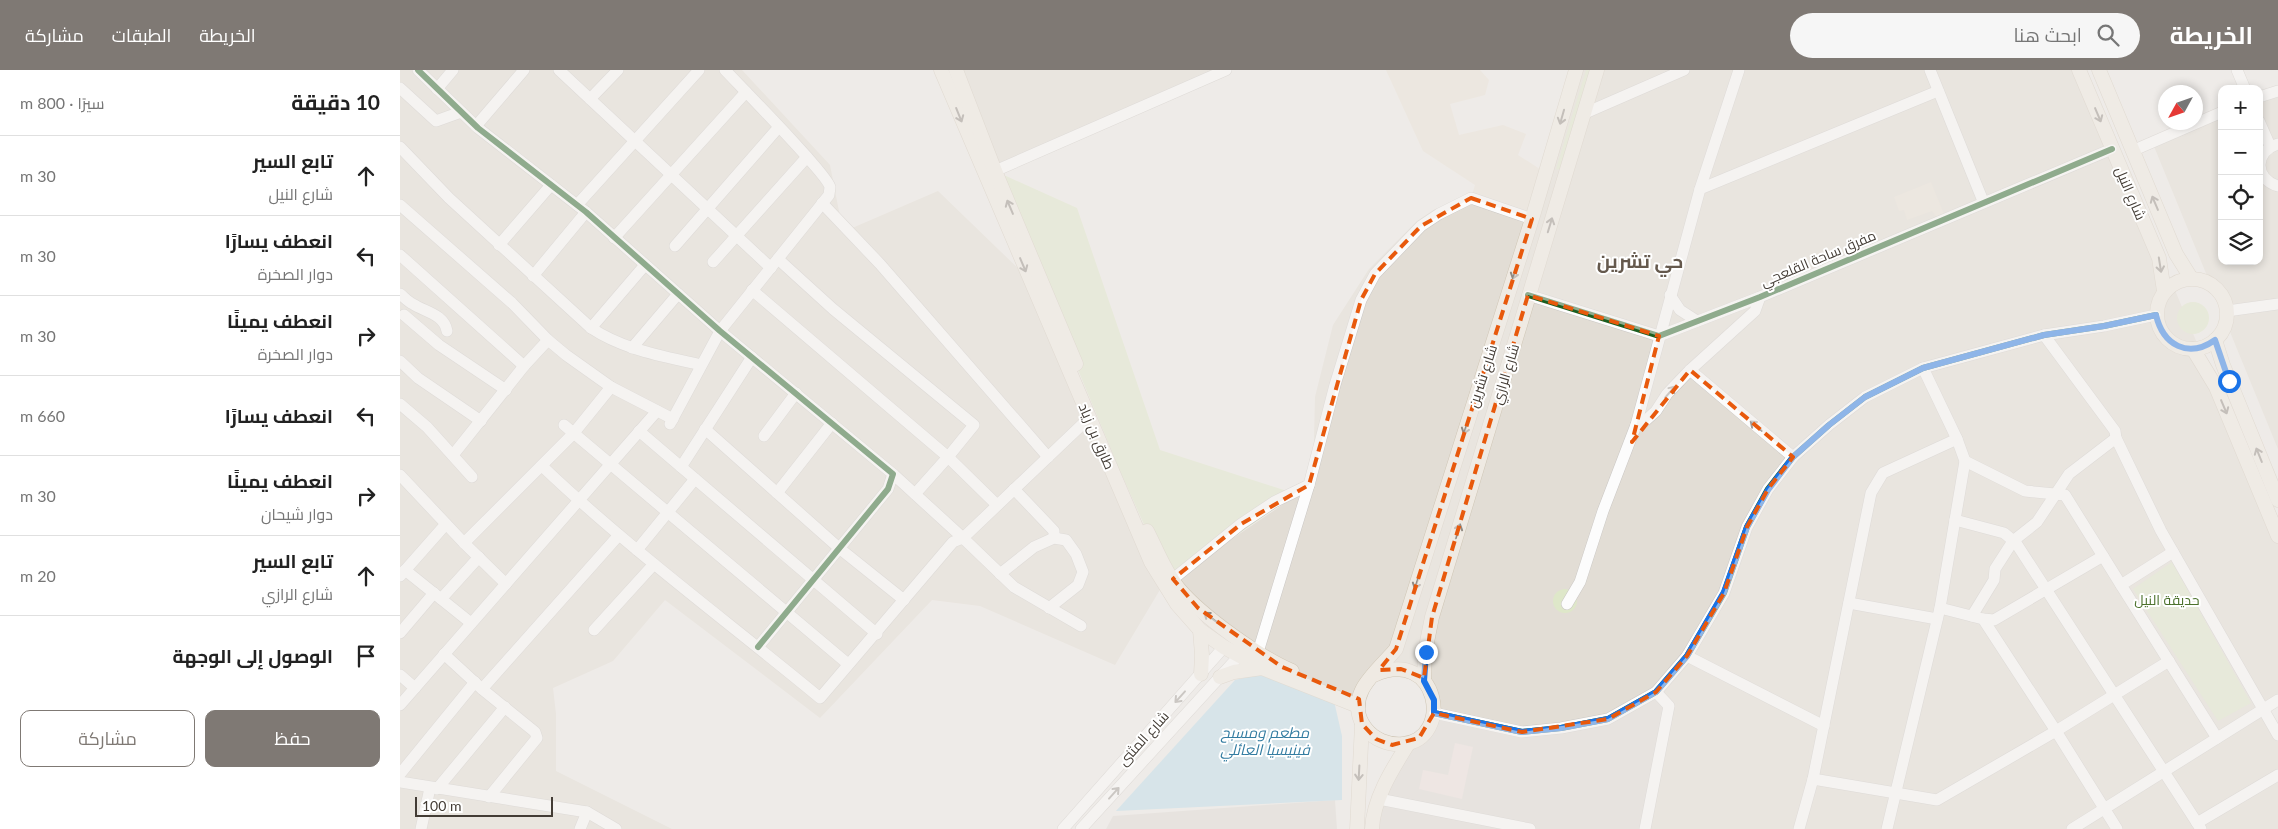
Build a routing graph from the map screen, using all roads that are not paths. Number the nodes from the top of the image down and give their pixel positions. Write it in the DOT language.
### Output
graph roads {
  1 [pos="418,70"];
  2 [pos="454,70"];
  3 [pos="524,70"];
  4 [pos="559,70"];
  5 [pos="618,70"];
  6 [pos="699,70"];
  7 [pos="725,70"];
  8 [pos="941,70"];
  9 [pos="956,70"];
  10 [pos="1226,70"];
  11 [pos="1576,70"];
  12 [pos="1597,70"];
  13 [pos="1684,70"];
  14 [pos="1739,70"];
  15 [pos="1930,70"];
  16 [pos="2079,70"];
  17 [pos="2099,70"];
  18 [pos="2237,70"];
  19 [pos="2243,85"];
  20 [pos="400,88"];
  21 [pos="437,89"];
  22 [pos="1938,91"];
  23 [pos="746,92"];
  24 [pos="2278,92"];
  25 [pos="2263,96"];
  26 [pos="590,99"];
  27 [pos="461,112"];
  28 [pos="1583,114"];
  29 [pos="2218,114"];
  30 [pos="476,126"];
  31 [pos="2263,127"];
  32 [pos="778,128"];
  33 [pos="634,140"];
  34 [pos="2274,145"];
  35 [pos="400,147"];
  36 [pos="2112,149"];
  37 [pos="2132,151"];
  38 [pos="807,157"];
  39 [pos="995,171"];
  40 [pos="672,175"];
  41 [pos="551,185"];
  42 [pos="2278,186"];
  43 [pos="1700,189"];
  44 [pos="1983,201"];
  45 [pos="822,203"];
  46 [pos="400,205"];
  47 [pos="581,208"];
  48 [pos="708,209"];
  49 [pos="1532,219"];
  50 [pos="737,236"];
  51 [pos="614,238"];
  52 [pos="499,245"];
  53 [pos="675,246"];
  54 [pos="400,255"];
  55 [pos="713,262"];
  56 [pos="774,263"];
  57 [pos="645,265"];
  58 [pos="533,276"];
  59 [pos="2191,278"];
  60 [pos="752,290"];
  61 [pos="2164,291"];
  62 [pos="400,294"];
  63 [pos="678,294"];
  64 [pos="1528,295"];
  65 [pos="1670,295"];
  66 [pos="1760,297"];
  67 [pos="2278,304"];
  68 [pos="413,305"];
  69 [pos="2227,311"];
  70 [pos="2156,315"];
  71 [pos="402,318"];
  72 [pos="1697,321"];
  73 [pos="591,328"];
  74 [pos="447,331"];
  75 [pos="720,331"];
  76 [pos="2044,335"];
  77 [pos="1658,336"];
  78 [pos="548,340"];
  79 [pos="2215,340"];
  80 [pos="632,348"];
  81 [pos="2193,349"];
  82 [pos="752,357"];
  83 [pos="400,361"];
  84 [pos="701,365"];
  85 [pos="524,366"];
  86 [pos="1923,368"];
  87 [pos="1690,370"];
  88 [pos="611,387"];
  89 [pos="506,390"];
  90 [pos="796,393"];
  91 [pos="400,404"];
  92 [pos="657,410"];
  93 [pos="1089,418"];
  94 [pos="481,421"];
  95 [pos="832,423"];
  96 [pos="564,425"];
  97 [pos="1636,426"];
  98 [pos="705,429"];
  99 [pos="639,431"];
  100 [pos="574,434"];
  101 [pos="764,436"];
  102 [pos="2116,438"];
  103 [pos="1957,439"];
  104 [pos="454,455"];
  105 [pos="1048,456"];
  106 [pos="948,457"];
  107 [pos="1793,457"];
  108 [pos="1965,461"];
  109 [pos="611,464"];
  110 [pos="542,466"];
  111 [pos="681,467"];
  112 [pos="893,474"];
  113 [pos="400,475"];
  114 [pos="472,476"];
  115 [pos="695,478"];
  116 [pos="1309,485"];
  117 [pos="1014,489"];
  118 [pos="777,493"];
  119 [pos="915,494"];
  120 [pos="2056,494"];
  121 [pos="2278,500"];
  122 [pos="578,501"];
  123 [pos="998,505"];
  124 [pos="668,512"];
  125 [pos="1955,520"];
  126 [pos="446,524"];
  127 [pos="619,535"];
  128 [pos="2278,536"];
  129 [pos="962,538"];
  130 [pos="1054,538"];
  131 [pos="2013,541"];
  132 [pos="464,543"];
  133 [pos="838,548"];
  134 [pos="637,550"];
  135 [pos="2173,552"];
  136 [pos="2103,556"];
  137 [pos="479,557"];
  138 [pos="654,564"];
  139 [pos="403,573"];
  140 [pos="1000,574"];
  141 [pos="813,578"];
  142 [pos="1173,580"];
  143 [pos="506,584"];
  144 [pos="2121,585"];
  145 [pos="2046,590"];
  146 [pos="438,596"];
  147 [pos="904,600"];
  148 [pos="1849,603"];
  149 [pos="1567,604"];
  150 [pos="1049,608"];
  151 [pos="786,611"];
  152 [pos="1938,613"];
  153 [pos="1977,617"];
  154 [pos="471,624"];
  155 [pos="1081,626"];
  156 [pos="594,630"];
  157 [pos="1200,630"];
  158 [pos="400,633"];
  159 [pos="877,634"];
  160 [pos="1237,637"];
  161 [pos="758,647"];
  162 [pos="444,654"];
  163 [pos="1244,656"];
  164 [pos="1687,656"];
  165 [pos="2169,661"];
  166 [pos="848,664"];
  167 [pos="1201,674"];
  168 [pos="400,675"];
  169 [pos="1374,676"];
  170 [pos="1220,677"];
  171 [pos="1424,681"];
  172 [pos="479,685"];
  173 [pos="415,688"];
  174 [pos="1656,692"];
  175 [pos="2115,695"];
  176 [pos="2278,700"];
  177 [pos="1358,702"];
  178 [pos="400,705"];
  179 [pos="505,707"];
  180 [pos="2263,709"];
  181 [pos="1434,713"];
  182 [pos="1362,724"];
  183 [pos="1824,726"];
  184 [pos="2056,731"];
  185 [pos="2278,735"];
  186 [pos="2217,738"];
  187 [pos="1408,744"];
  188 [pos="2165,771"];
  189 [pos="400,774"];
  190 [pos="2278,775"];
  191 [pos="1813,779"];
  192 [pos="400,782"];
  193 [pos="433,789"];
  194 [pos="1894,794"];
  195 [pos="489,797"];
  196 [pos="1379,798"];
  197 [pos="2104,808"];
  198 [pos="586,812"];
  199 [pos="2199,826"];
  200 [pos="421,829"];
  201 [pos="580,829"];
  202 [pos="616,829"];
  203 [pos="1063,829"];
  204 [pos="1081,829"];
  205 [pos="1357,829"];
  206 [pos="1372,829"];
  207 [pos="1530,829"];
  208 [pos="1645,829"];
  209 [pos="1799,829"];
  210 [pos="1887,829"];
  211 [pos="2072,829"];
  212 [pos="2116,829"];
  1 -- 21 [label="street"];
  2 -- 21 [label="street"];
  3 -- 30 [label="street"];
  4 -- 26 [label="street"];
  5 -- 26 [label="street"];
  6 -- 33 [label="street"];
  7 -- 23 [label="street"];
  8 -- 93 [label="main road, طارق بن زياد, one-way"];
  9 -- 39 [label="main road"];
  10 -- 39 [label="street"];
  11 -- 49 [label="main road, شارع تشرين, one-way"];
  12 -- 28 [label="main road, شارع الرازي"];
  13 -- 28 [label="street"];
  14 -- 43 [label="street"];
  15 -- 22 [label="street"];
  16 -- 36 [label="main road, شارع النيل, one-way"];
  17 -- 37 [label="main road, شارع النيل"];
  18 -- 19 [label="street"];
  20 -- 27 [label="street"];
  21 -- 27 [label="street"];
  22 -- 43 [label="street"];
  22 -- 44 [label="street"];
  23 -- 32 [label="street"];
  23 -- 40 [label="street"];
  24 -- 25 [label="street"];
  26 -- 33 [label="street"];
  27 -- 30 [label="street"];
  64 -- 28 [label="main road, شارع الرازي, one-way"];
  29 -- 37 [label="street"];
  30 -- 41 [label="street"];
  31 -- 34 [label="street"];
  32 -- 38 [label="street"];
  32 -- 48 [label="street"];
  33 -- 40 [label="street"];
  33 -- 47 [label="street"];
  34 -- 42 [label="street"];
  35 -- 52 [label="street"];
  36 -- 44 [label="street, مفرق ساحة القلعجي"];
  36 -- 61 [label="main road, شارع النيل, one-way"];
  59 -- 37 [label="main road, شارع النيل, one-way"];
  38 -- 45 [label="street"];
  38 -- 50 [label="street"];
  142 -- 39 [label="main road, one-way"];
  40 -- 48 [label="street"];
  40 -- 51 [label="street"];
  41 -- 47 [label="street"];
  41 -- 52 [label="street"];
  43 -- 65 [label="street"];
  44 -- 66 [label="street, مفرق ساحة القلعجي"];
  45 -- 56 [label="street"];
  45 -- 105 [label="street"];
  46 -- 78 [label="street"];
  47 -- 51 [label="street"];
  47 -- 58 [label="street"];
  48 -- 50 [label="street"];
  48 -- 53 [label="street"];
  49 -- 116 [label="street"];
  49 -- 169 [label="main road, شارع تشرين, one-way"];
  50 -- 55 [label="street"];
  50 -- 56 [label="street"];
  51 -- 57 [label="street"];
  52 -- 58 [label="street"];
  54 -- 85 [label="street"];
  56 -- 60 [label="street"];
  56 -- 106 [label="street"];
  57 -- 63 [label="street"];
  57 -- 73 [label="street"];
  58 -- 73 [label="street"];
  59 -- 61 [label="main road"];
  59 -- 69 [label="main road"];
  60 -- 75 [label="street"];
  60 -- 106 [label="street"];
  61 -- 70 [label="main road"];
  62 -- 68 [label="street"];
  63 -- 75 [label="street"];
  63 -- 80 [label="street"];
  64 -- 77 [label="street"];
  171 -- 64 [label="main road, شارع الرازي, one-way"];
  65 -- 72 [label="street"];
  65 -- 77 [label="street"];
  66 -- 72 [label="street, مفرق ساحة القلعجي"];
  66 -- 87 [label="street"];
  67 -- 69 [label="street"];
  68 -- 71 [label="street"];
  68 -- 74 [label="street"];
  69 -- 79 [label="main road"];
  70 -- 76 [label="street"];
  70 -- 81 [label="main road"];
  71 -- 89 [label="street"];
  72 -- 77 [label="street, مفرق ساحة القلعجي"];
  73 -- 80 [label="street"];
  75 -- 82 [label="street"];
  75 -- 84 [label="street"];
  76 -- 86 [label="street"];
  76 -- 102 [label="street"];
  77 -- 97 [label="street"];
  78 -- 85 [label="street"];
  78 -- 88 [label="street"];
  79 -- 81 [label="main road"];
  121 -- 79 [label="main road, one-way"];
  80 -- 84 [label="street"];
  81 -- 128 [label="main road, one-way"];
  82 -- 90 [label="street"];
  82 -- 98 [label="street"];
  83 -- 94 [label="street"];
  84 -- 92 [label="street"];
  85 -- 89 [label="street"];
  86 -- 103 [label="street"];
  86 -- 107 [label="street"];
  97 -- 87 [label="street, one-way"];
  107 -- 87 [label="street, one-way"];
  88 -- 92 [label="street"];
  88 -- 100 [label="street"];
  89 -- 94 [label="street"];
  90 -- 95 [label="street"];
  90 -- 101 [label="street"];
  91 -- 104 [label="street"];
  92 -- 99 [label="street"];
  93 -- 105 [label="street"];
  93 -- 157 [label="main road, طارق بن زياد"];
  94 -- 104 [label="street"];
  95 -- 112 [label="street"];
  95 -- 118 [label="street"];
  96 -- 100 [label="street"];
  97 -- 149 [label="street"];
  98 -- 111 [label="street"];
  98 -- 118 [label="street"];
  99 -- 109 [label="street"];
  99 -- 111 [label="street"];
  100 -- 109 [label="street"];
  100 -- 110 [label="street"];
  102 -- 120 [label="street"];
  102 -- 135 [label="street"];
  103 -- 108 [label="street"];
  103 -- 148 [label="street"];
  104 -- 114 [label="street"];
  105 -- 117 [label="street"];
  106 -- 119 [label="street"];
  106 -- 123 [label="street"];
  107 -- 164 [label="street"];
  108 -- 120 [label="street"];
  108 -- 125 [label="street"];
  109 -- 122 [label="street"];
  109 -- 124 [label="street"];
  110 -- 122 [label="street"];
  110 -- 132 [label="street"];
  111 -- 115 [label="street"];
  112 -- 119 [label="street"];
  112 -- 133 [label="street"];
  113 -- 126 [label="street"];
  115 -- 124 [label="street"];
  115 -- 141 [label="street"];
  116 -- 142 [label="street"];
  116 -- 163 [label="street"];
  117 -- 123 [label="street"];
  117 -- 130 [label="street"];
  118 -- 133 [label="street"];
  119 -- 129 [label="street"];
  120 -- 131 [label="street"];
  120 -- 136 [label="street"];
  122 -- 127 [label="street"];
  122 -- 143 [label="street"];
  123 -- 129 [label="street"];
  124 -- 134 [label="street"];
  124 -- 151 [label="street"];
  125 -- 131 [label="street"];
  125 -- 152 [label="street"];
  126 -- 132 [label="street"];
  126 -- 139 [label="street"];
  127 -- 134 [label="street"];
  127 -- 172 [label="street"];
  129 -- 140 [label="street"];
  129 -- 147 [label="street"];
  130 -- 140 [label="street"];
  130 -- 150 [label="street"];
  131 -- 145 [label="street"];
  131 -- 153 [label="street"];
  132 -- 137 [label="street"];
  133 -- 141 [label="street"];
  133 -- 147 [label="street"];
  134 -- 138 [label="street"];
  135 -- 144 [label="street"];
  135 -- 180 [label="street"];
  136 -- 144 [label="street"];
  136 -- 145 [label="street"];
  137 -- 143 [label="street"];
  137 -- 146 [label="street"];
  138 -- 156 [label="street"];
  138 -- 161 [label="street"];
  139 -- 146 [label="street"];
  140 -- 150 [label="street"];
  141 -- 151 [label="street"];
  141 -- 159 [label="street"];
  160 -- 142 [label="main road, one-way"];
  143 -- 154 [label="street"];
  144 -- 165 [label="street"];
  145 -- 153 [label="street"];
  145 -- 175 [label="street"];
  146 -- 154 [label="street"];
  146 -- 158 [label="street"];
  147 -- 159 [label="street"];
  148 -- 152 [label="street"];
  148 -- 183 [label="street"];
  150 -- 155 [label="street"];
  151 -- 161 [label="street"];
  151 -- 166 [label="street"];
  152 -- 153 [label="street"];
  152 -- 194 [label="street"];
  153 -- 184 [label="street"];
  154 -- 162 [label="street"];
  157 -- 163 [label="main road, طارق بن زياد"];
  157 -- 167 [label="main road"];
  159 -- 166 [label="street"];
  160 -- 163 [label="main road"];
  160 -- 163 [label="main road"];
  161 -- 166 [label="street"];
  162 -- 172 [label="street"];
  162 -- 173 [label="street"];
  163 -- 167 [label="street, شارع المثنى"];
  163 -- 170 [label="street, شارع المثنى"];
  163 -- 170 [label="main road"];
  163 -- 177 [label="main road"];
  164 -- 174 [label="street"];
  164 -- 183 [label="street"];
  165 -- 175 [label="street"];
  165 -- 186 [label="street"];
  167 -- 203 [label="street, شارع المثنى, one-way"];
  168 -- 173 [label="street"];
  169 -- 171 [label="main road"];
  169 -- 177 [label="main road"];
  204 -- 170 [label="street, شارع المثنى, one-way"];
  171 -- 181 [label="main road"];
  172 -- 179 [label="street"];
  172 -- 189 [label="street"];
  173 -- 178 [label="street"];
  174 -- 181 [label="street"];
  174 -- 208 [label="street"];
  175 -- 184 [label="street"];
  175 -- 188 [label="street"];
  176 -- 180 [label="street"];
  177 -- 182 [label="main road"];
  179 -- 193 [label="street"];
  179 -- 195 [label="street"];
  180 -- 185 [label="street"];
  180 -- 186 [label="street"];
  181 -- 187 [label="main road"];
  182 -- 187 [label="main road"];
  182 -- 205 [label="main road, one-way"];
  183 -- 191 [label="street"];
  184 -- 194 [label="street"];
  184 -- 197 [label="street"];
  186 -- 188 [label="street"];
  187 -- 196 [label="main road"];
  188 -- 197 [label="street"];
  188 -- 199 [label="street"];
  190 -- 199 [label="street"];
  191 -- 194 [label="street"];
  191 -- 209 [label="street"];
  192 -- 193 [label="street"];
  193 -- 195 [label="street"];
  193 -- 200 [label="street"];
  194 -- 210 [label="street"];
  195 -- 198 [label="street"];
  196 -- 206 [label="main road"];
  196 -- 207 [label="street"];
  197 -- 211 [label="street"];
  197 -- 212 [label="street"];
  198 -- 201 [label="street"];
  198 -- 202 [label="street"];
}
